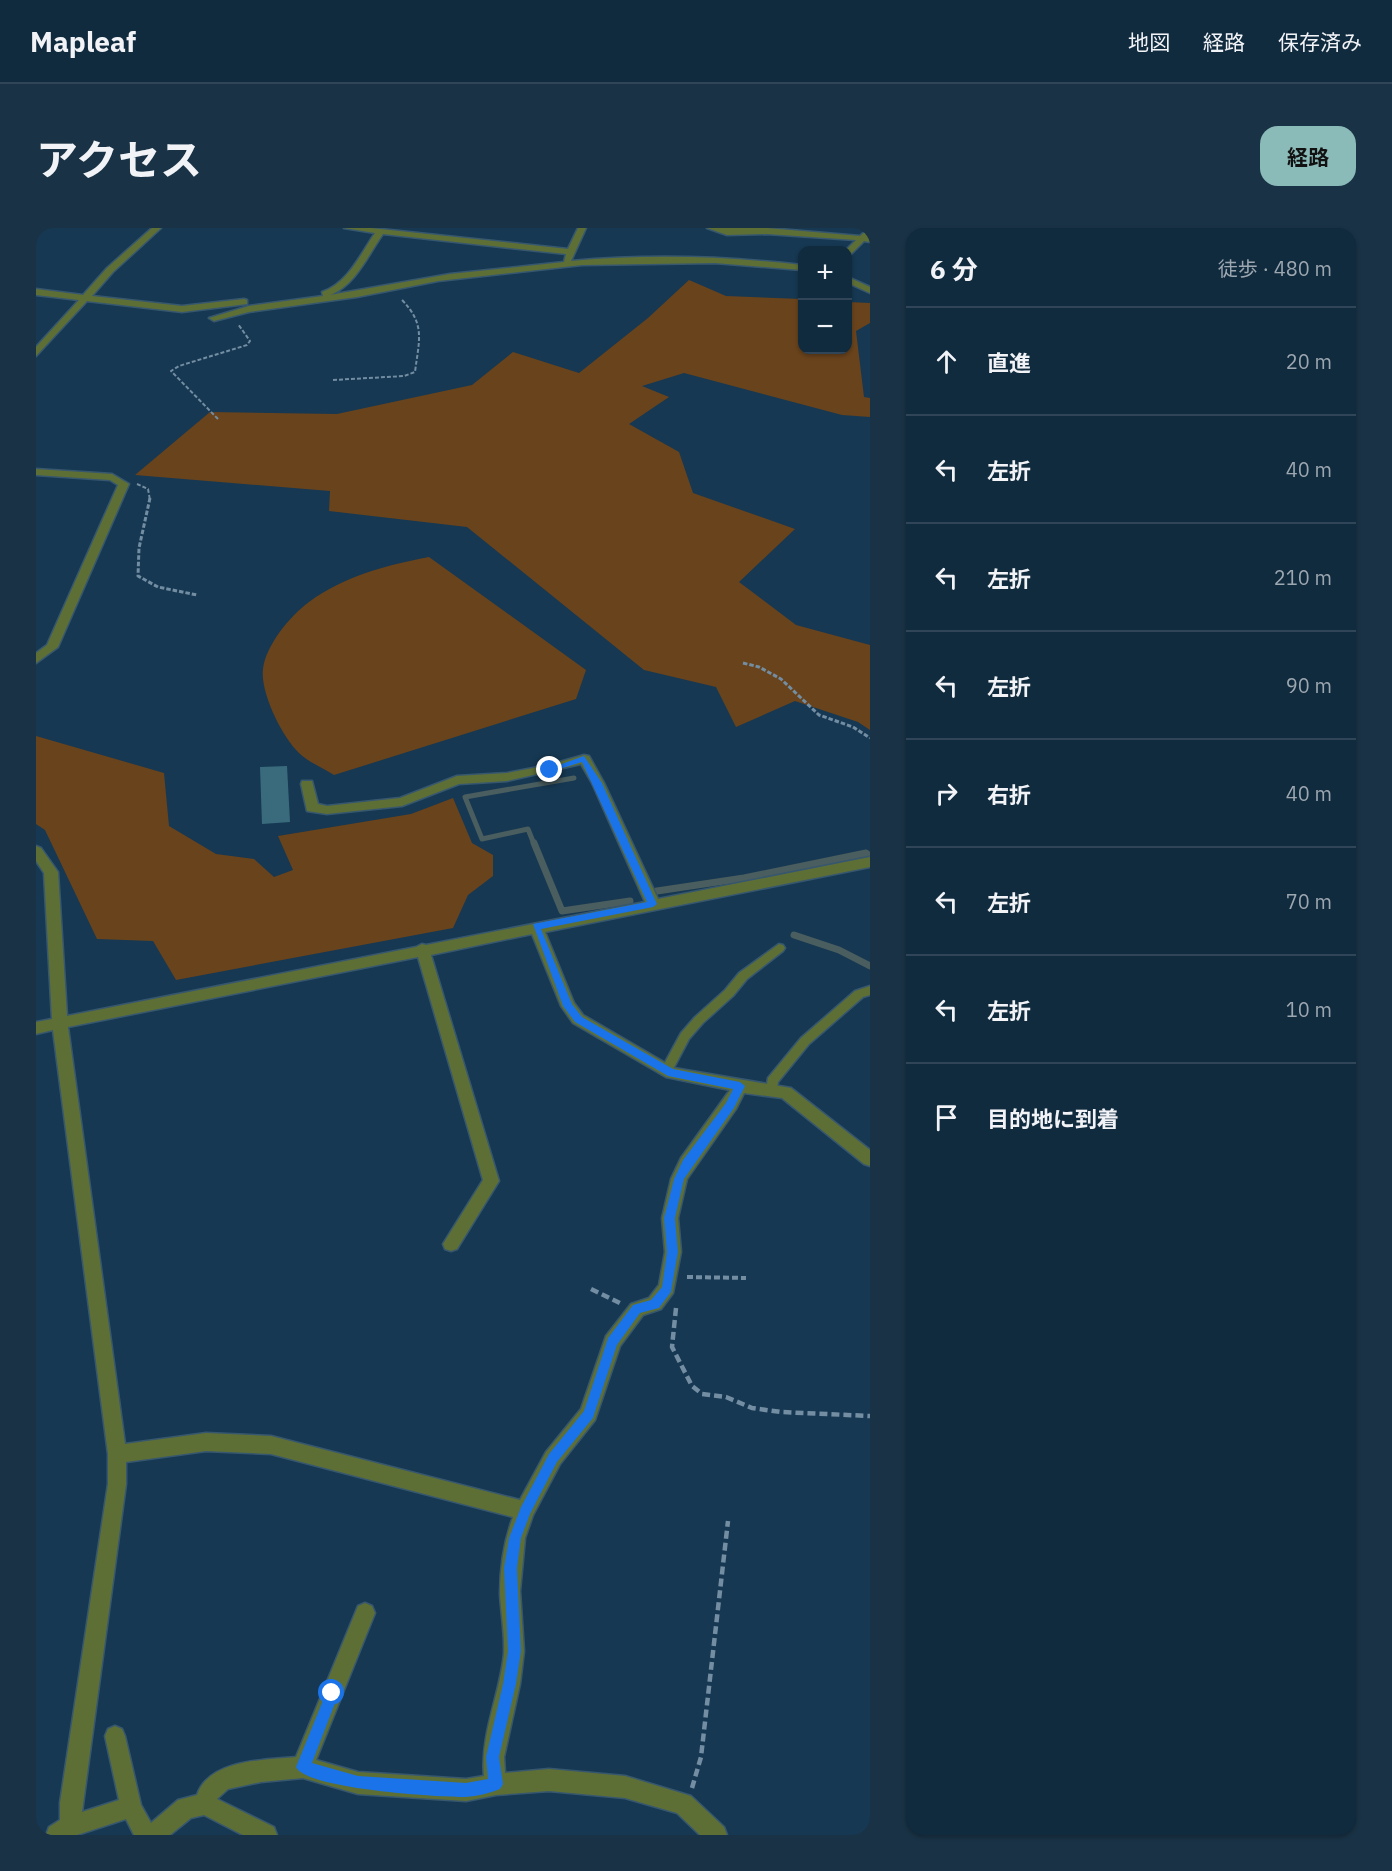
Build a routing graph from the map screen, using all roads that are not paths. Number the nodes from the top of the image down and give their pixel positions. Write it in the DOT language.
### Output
graph roads {
  1 [pos="157,228"];
  2 [pos="348,228"];
  3 [pos="582,228"];
  4 [pos="711,228"];
  5 [pos="870,229"];
  6 [pos="380,232"];
  7 [pos="866,239"];
  8 [pos="852,251"];
  9 [pos="571,252"];
  10 [pos="565,265"];
  11 [pos="798,267"];
  12 [pos="852,282"];
  13 [pos="870,290"];
  14 [pos="36,292"];
  15 [pos="83,298"];
  16 [pos="214,318"];
  17 [pos="36,353"];
  18 [pos="36,472"];
  19 [pos="36,659"];
  20 [pos="307,784"];
  21 [pos="36,851"];
  22 [pos="870,862"];
  23 [pos="653,904"];
  24 [pos="536,927"];
  25 [pos="779,948"];
  26 [pos="422,949"];
  27 [pos="870,990"];
  28 [pos="60,1023"];
  29 [pos="36,1028"];
  30 [pos="667,1070"];
  31 [pos="740,1086"];
  32 [pos="772,1090"];
  33 [pos="870,1159"];
  34 [pos="451,1244"];
  35 [pos="117,1454"];
  36 [pos="525,1511"];
  37 [pos="364,1613"];
  38 [pos="115,1736"];
  39 [pos="303,1767"];
  40 [pos="496,1784"];
  41 [pos="205,1804"];
  42 [pos="131,1807"];
  43 [pos="64,1831"];
  44 [pos="146,1835"];
  45 [pos="153,1835"];
  46 [pos="266,1835"];
  47 [pos="716,1835"];
  1 -- 15 [label="street"];
  2 -- 6 [label="street"];
  3 -- 9 [label="street"];
  4 -- 7 [label="street"];
  5 -- 7 [label="street"];
  6 -- 9 [label="street"];
  6 -- 15 [label="street"];
  7 -- 8 [label="street"];
  9 -- 10 [label="street"];
  10 -- 11 [label="street"];
  10 -- 16 [label="street"];
  12 -- 13 [label="street"];
  14 -- 15 [label="street"];
  15 -- 17 [label="street"];
  18 -- 19 [label="street"];
  20 -- 23 [label="street"];
  21 -- 28 [label="street"];
  22 -- 23 [label="street"];
  23 -- 24 [label="street"];
  24 -- 26 [label="street"];
  24 -- 30 [label="street"];
  25 -- 30 [label="lane"];
  26 -- 28 [label="street"];
  26 -- 34 [label="street"];
  27 -- 32 [label="lane"];
  28 -- 29 [label="street"];
  28 -- 35 [label="street"];
  30 -- 31 [label="street"];
  31 -- 32 [label="street"];
  31 -- 36 [label="street"];
  32 -- 33 [label="street"];
  35 -- 36 [label="street"];
  35 -- 43 [label="street"];
  36 -- 40 [label="street"];
  37 -- 39 [label="street"];
  38 -- 42 [label="street"];
  39 -- 40 [label="street"];
  39 -- 41 [label="street"];
  40 -- 47 [label="street"];
  41 -- 45 [label="street"];
  41 -- 46 [label="street"];
  42 -- 43 [label="street"];
  42 -- 44 [label="street"];
}
